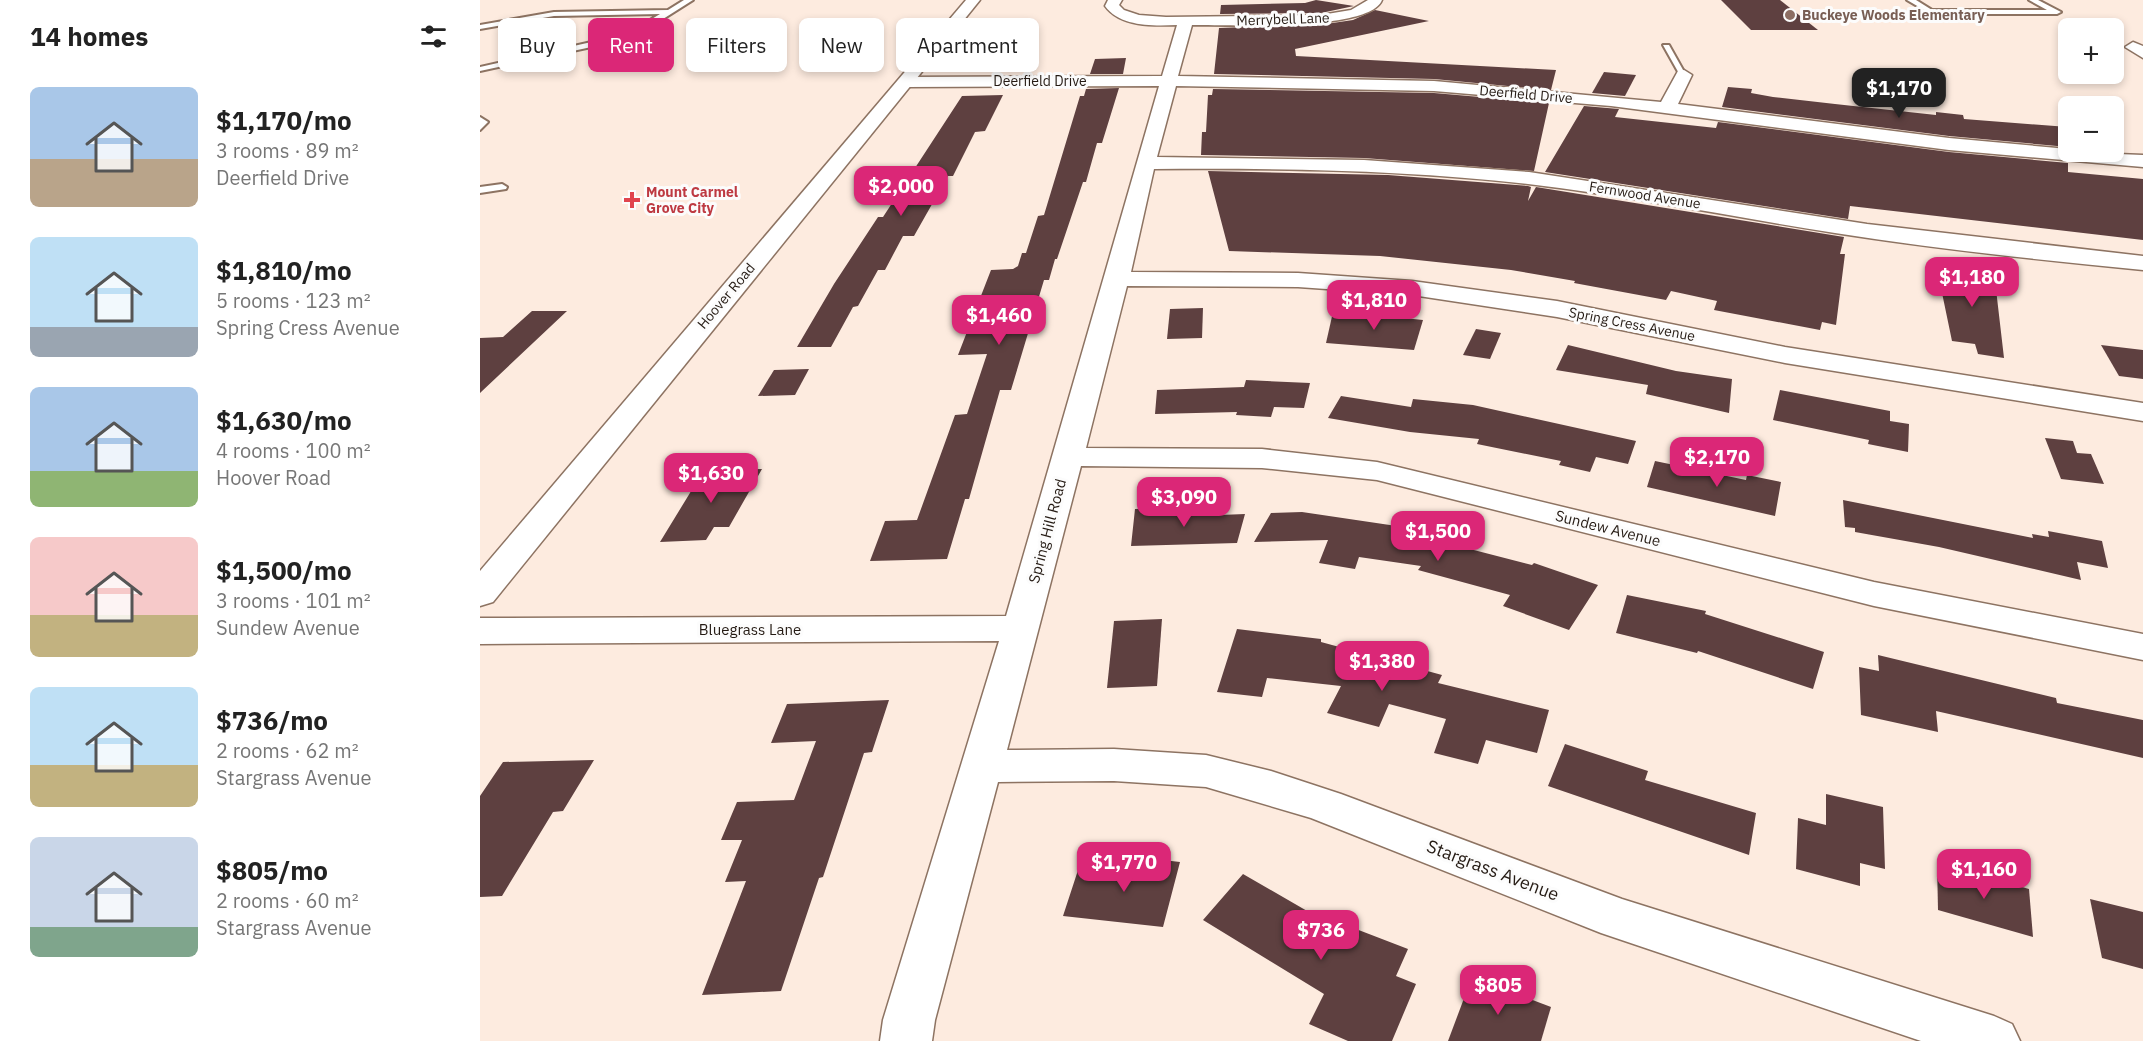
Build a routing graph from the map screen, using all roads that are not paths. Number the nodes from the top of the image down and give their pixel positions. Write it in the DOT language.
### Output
graph roads {
  1 [pos="689,0"];
  2 [pos="973,0"];
  3 [pos="1115,0"];
  4 [pos="1375,0"];
  5 [pos="1911,0"];
  6 [pos="2033,0"];
  7 [pos="671,12"];
  8 [pos="1186,21"];
  9 [pos="480,27"];
  10 [pos="1666,47"];
  11 [pos="480,69"];
  12 [pos="1684,75"];
  13 [pos="1168,81"];
  14 [pos="906,82"];
  15 [pos="1667,108"];
  16 [pos="480,120"];
  17 [pos="480,127"];
  18 [pos="2143,161"];
  19 [pos="1145,163"];
  20 [pos="502,187"];
  21 [pos="480,190"];
  22 [pos="2143,263"];
  23 [pos="1117,279"];
  24 [pos="2143,412"];
  25 [pos="1067,457"];
  26 [pos="480,594"];
  27 [pos="1021,628"];
  28 [pos="480,631"];
  29 [pos="2143,647"];
  30 [pos="982,766"];
  31 [pos="906,1041"];
  32 [pos="1994,1041"];
  1 -- 7 [label="lane"];
  2 -- 14 [label="street, Hoover Road"];
  3 -- 8 [label="street, Merrybell Lane"];
  4 -- 8 [label="street, Merrybell Lane"];
  5 -- 6 [label="lane"];
  7 -- 9 [label="lane"];
  7 -- 11 [label="lane"];
  8 -- 13 [label="street, Spring Hill Road"];
  10 -- 12 [label="lane"];
  12 -- 15 [label="street"];
  13 -- 14 [label="street, Deerfield Drive"];
  13 -- 15 [label="street, Deerfield Drive"];
  13 -- 19 [label="street, Spring Hill Road"];
  14 -- 26 [label="street, Hoover Road"];
  15 -- 18 [label="street, Deerfield Drive"];
  16 -- 17 [label="lane"];
  19 -- 22 [label="street, Fernwood Avenue"];
  19 -- 23 [label="street, Spring Hill Road"];
  20 -- 21 [label="lane"];
  23 -- 24 [label="street, Spring Cress Avenue"];
  23 -- 25 [label="street, Spring Hill Road"];
  25 -- 27 [label="street, Spring Hill Road"];
  25 -- 29 [label="street, Sundew Avenue"];
  27 -- 28 [label="street, Bluegrass Lane"];
  27 -- 30 [label="street, Spring Hill Road"];
  30 -- 31 [label="street, Spring Hill Road"];
  30 -- 32 [label="street, Stargrass Avenue"];
}
